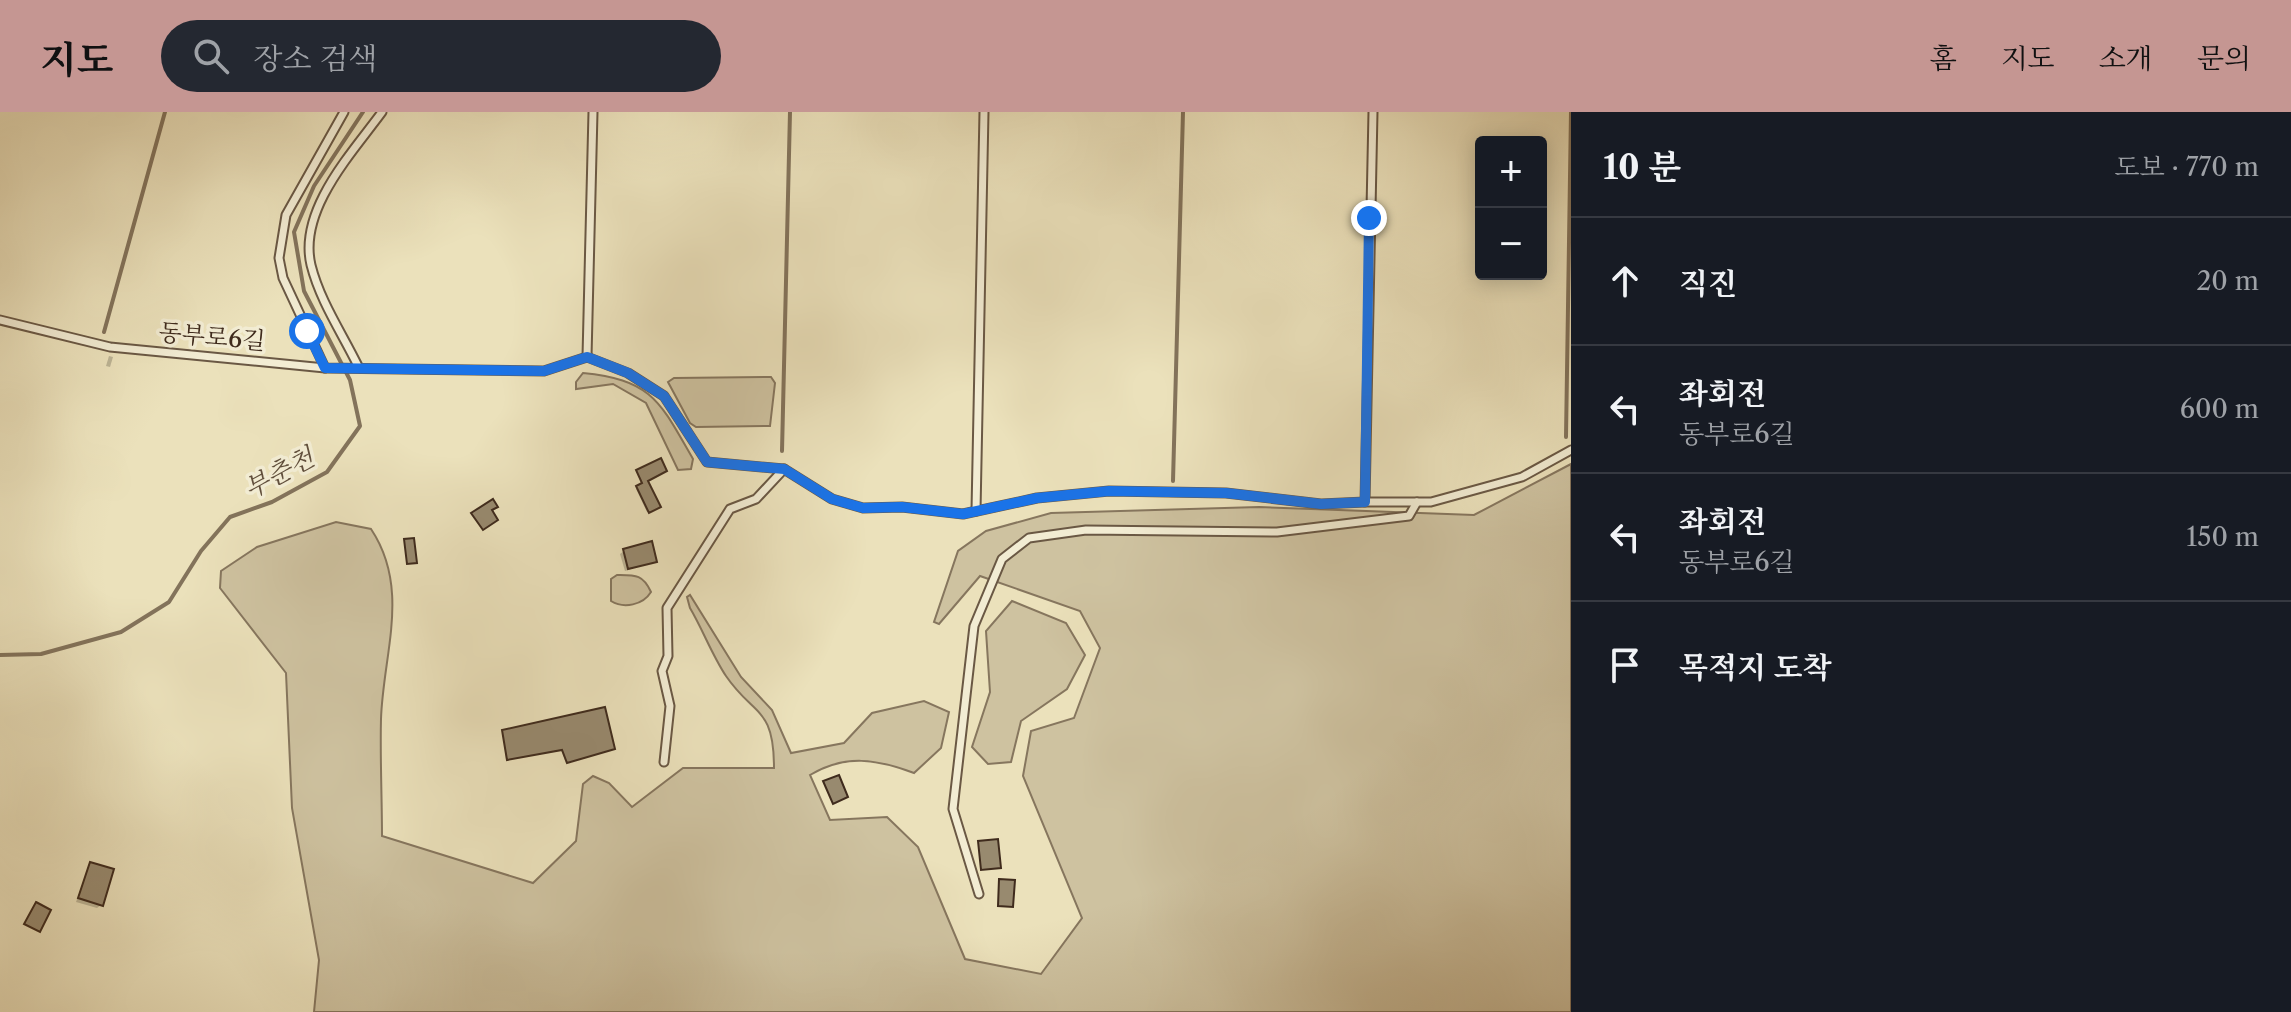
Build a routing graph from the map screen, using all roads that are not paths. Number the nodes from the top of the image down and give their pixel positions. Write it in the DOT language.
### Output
graph roads {
  1 [pos="344,112"];
  2 [pos="382,112"];
  3 [pos="593,112"];
  4 [pos="984,112"];
  5 [pos="1373,112"];
  6 [pos="0,320"];
  7 [pos="587,357"];
  8 [pos="358,366"];
  9 [pos="325,368"];
  10 [pos="1571,450"];
  11 [pos="784,469"];
  12 [pos="1365,502"];
  13 [pos="1417,502"];
  14 [pos="976,511"];
  15 [pos="664,762"];
  16 [pos="979,894"];
  1 -- 9 [label="lane"];
  2 -- 8 [label="lane"];
  3 -- 7 [label="lane"];
  4 -- 14 [label="lane"];
  5 -- 12 [label="lane"];
  6 -- 9 [label="lane, 동부로6길"];
  7 -- 8 [label="lane, 동부로6길"];
  7 -- 11 [label="lane"];
  8 -- 9 [label="lane, 동부로6길"];
  10 -- 13 [label="lane"];
  11 -- 14 [label="lane"];
  11 -- 15 [label="lane"];
  12 -- 13 [label="lane"];
  12 -- 14 [label="lane"];
  13 -- 16 [label="lane"];
}
